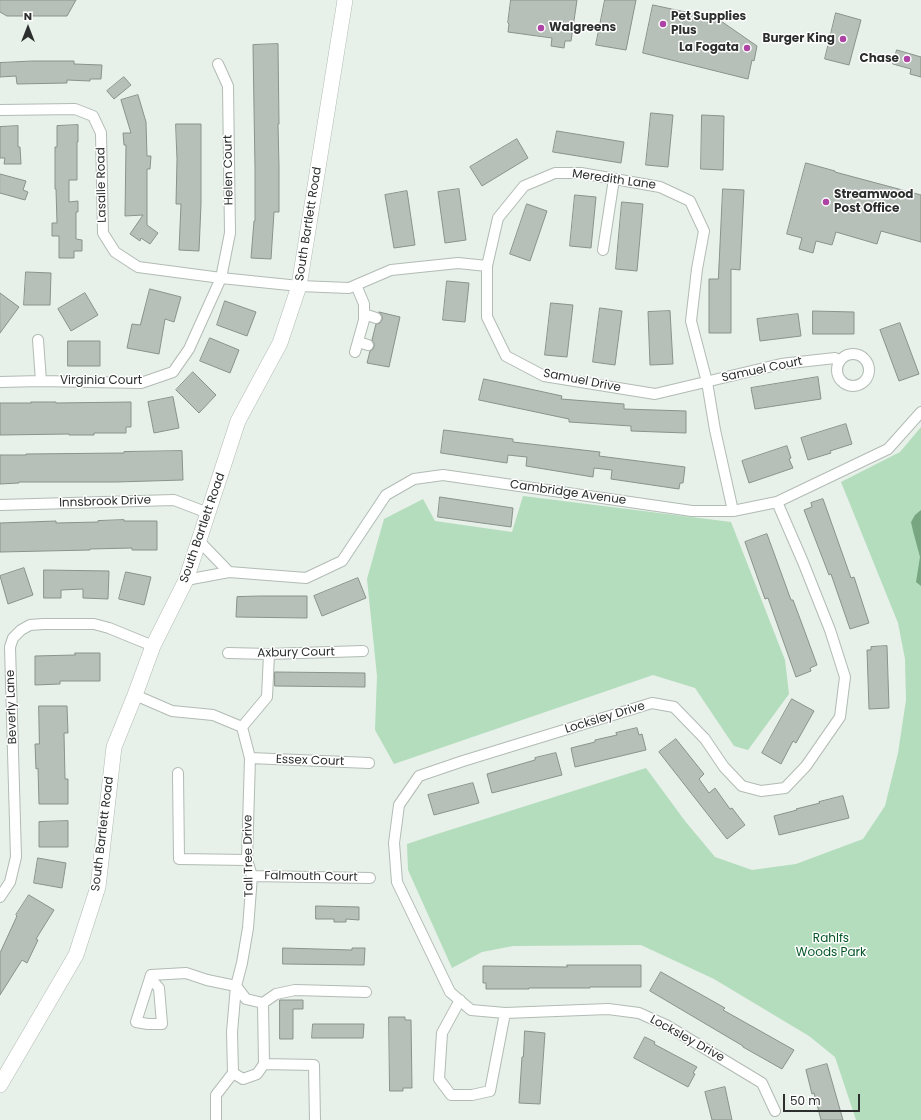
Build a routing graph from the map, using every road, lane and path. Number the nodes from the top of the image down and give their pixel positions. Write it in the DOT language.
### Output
graph roads {
  1 [pos="345,0"];
  2 [pos="218,64"];
  3 [pos="0,110"];
  4 [pos="614,179"];
  5 [pos="603,250"];
  6 [pos="487,266"];
  7 [pos="221,278"];
  8 [pos="356,285"];
  9 [pos="299,286"];
  10 [pos="364,314"];
  11 [pos="376,318"];
  12 [pos="38,340"];
  13 [pos="368,345"];
  14 [pos="840,361"];
  15 [pos="41,381"];
  16 [pos="0,382"];
  17 [pos="707,382"];
  18 [pos="921,412"];
  19 [pos="777,502"];
  20 [pos="0,505"];
  21 [pos="734,511"];
  22 [pos="208,513"];
  23 [pos="199,541"];
  24 [pos="229,572"];
  25 [pos="186,580"];
  26 [pos="153,646"];
  27 [pos="363,651"];
  28 [pos="228,653"];
  29 [pos="269,654"];
  30 [pos="135,695"];
  31 [pos="242,727"];
  32 [pos="250,758"];
  33 [pos="369,763"];
  34 [pos="178,773"];
  35 [pos="247,860"];
  36 [pos="252,876"];
  37 [pos="370,878"];
  38 [pos="0,897"];
  39 [pos="150,978"];
  40 [pos="236,986"];
  41 [pos="366,992"];
  42 [pos="460,1000"];
  43 [pos="263,1003"];
  44 [pos="505,1013"];
  45 [pos="264,1064"];
  46 [pos="233,1073"];
  47 [pos="0,1085"];
  48 [pos="775,1111"];
  49 [pos="216,1120"];
  50 [pos="316,1120"];
  1 -- 9 [label="main road, South Bartlett Road"];
  2 -- 7 [label="street, Helen Court"];
  3 -- 7 [label="street, Lasalle Road"];
  4 -- 5 [label="street"];
  4 -- 6 [label="street, Meredith Lane"];
  4 -- 17 [label="street, Meredith Lane"];
  6 -- 8 [label="street"];
  6 -- 17 [label="street, Samuel Drive"];
  7 -- 9 [label="street, Lasalle Road"];
  7 -- 15 [label="street, Virginia Court"];
  8 -- 9 [label="street"];
  8 -- 10 [label="street"];
  9 -- 22 [label="main road, South Bartlett Road"];
  10 -- 11 [label="street"];
  10 -- 13 [label="street"];
  12 -- 15 [label="street"];
  14 -- 17 [label="street, Samuel Court"];
  15 -- 16 [label="street, Virginia Court"];
  17 -- 21 [label="street, Meredith Lane"];
  18 -- 19 [label="street, Cambridge Avenue"];
  19 -- 21 [label="street, Cambridge Avenue"];
  19 -- 42 [label="street, Locksley Drive"];
  20 -- 22 [label="street, Innsbrook Drive"];
  21 -- 24 [label="street, Cambridge Avenue"];
  22 -- 23 [label="main road, South Bartlett Road"];
  23 -- 24 [label="street"];
  23 -- 25 [label="main road, South Bartlett Road"];
  24 -- 25 [label="street, Cambridge Avenue"];
  25 -- 26 [label="main road, South Bartlett Road"];
  26 -- 30 [label="main road, South Bartlett Road"];
  26 -- 38 [label="street, Beverly Lane"];
  27 -- 29 [label="street, Axbury Court"];
  28 -- 29 [label="street, Axbury Court"];
  29 -- 31 [label="street"];
  30 -- 31 [label="street"];
  30 -- 47 [label="main road, South Bartlett Road"];
  31 -- 32 [label="street, Tall Tree Drive"];
  32 -- 33 [label="street, Essex Court"];
  32 -- 35 [label="street, Tall Tree Drive"];
  34 -- 35 [label="street"];
  35 -- 36 [label="street, Tall Tree Drive"];
  36 -- 37 [label="street, Falmouth Court"];
  36 -- 40 [label="street, Tall Tree Drive"];
  39 -- 40 [label="street"];
  40 -- 43 [label="street"];
  40 -- 46 [label="street, Tall Tree Drive"];
  41 -- 43 [label="street"];
  42 -- 44 [label="street, Locksley Drive"];
  42 -- 44 [label="street"];
  43 -- 45 [label="street"];
  44 -- 48 [label="street, Locksley Drive"];
  45 -- 46 [label="street"];
  45 -- 50 [label="street"];
  46 -- 49 [label="street"];
}
